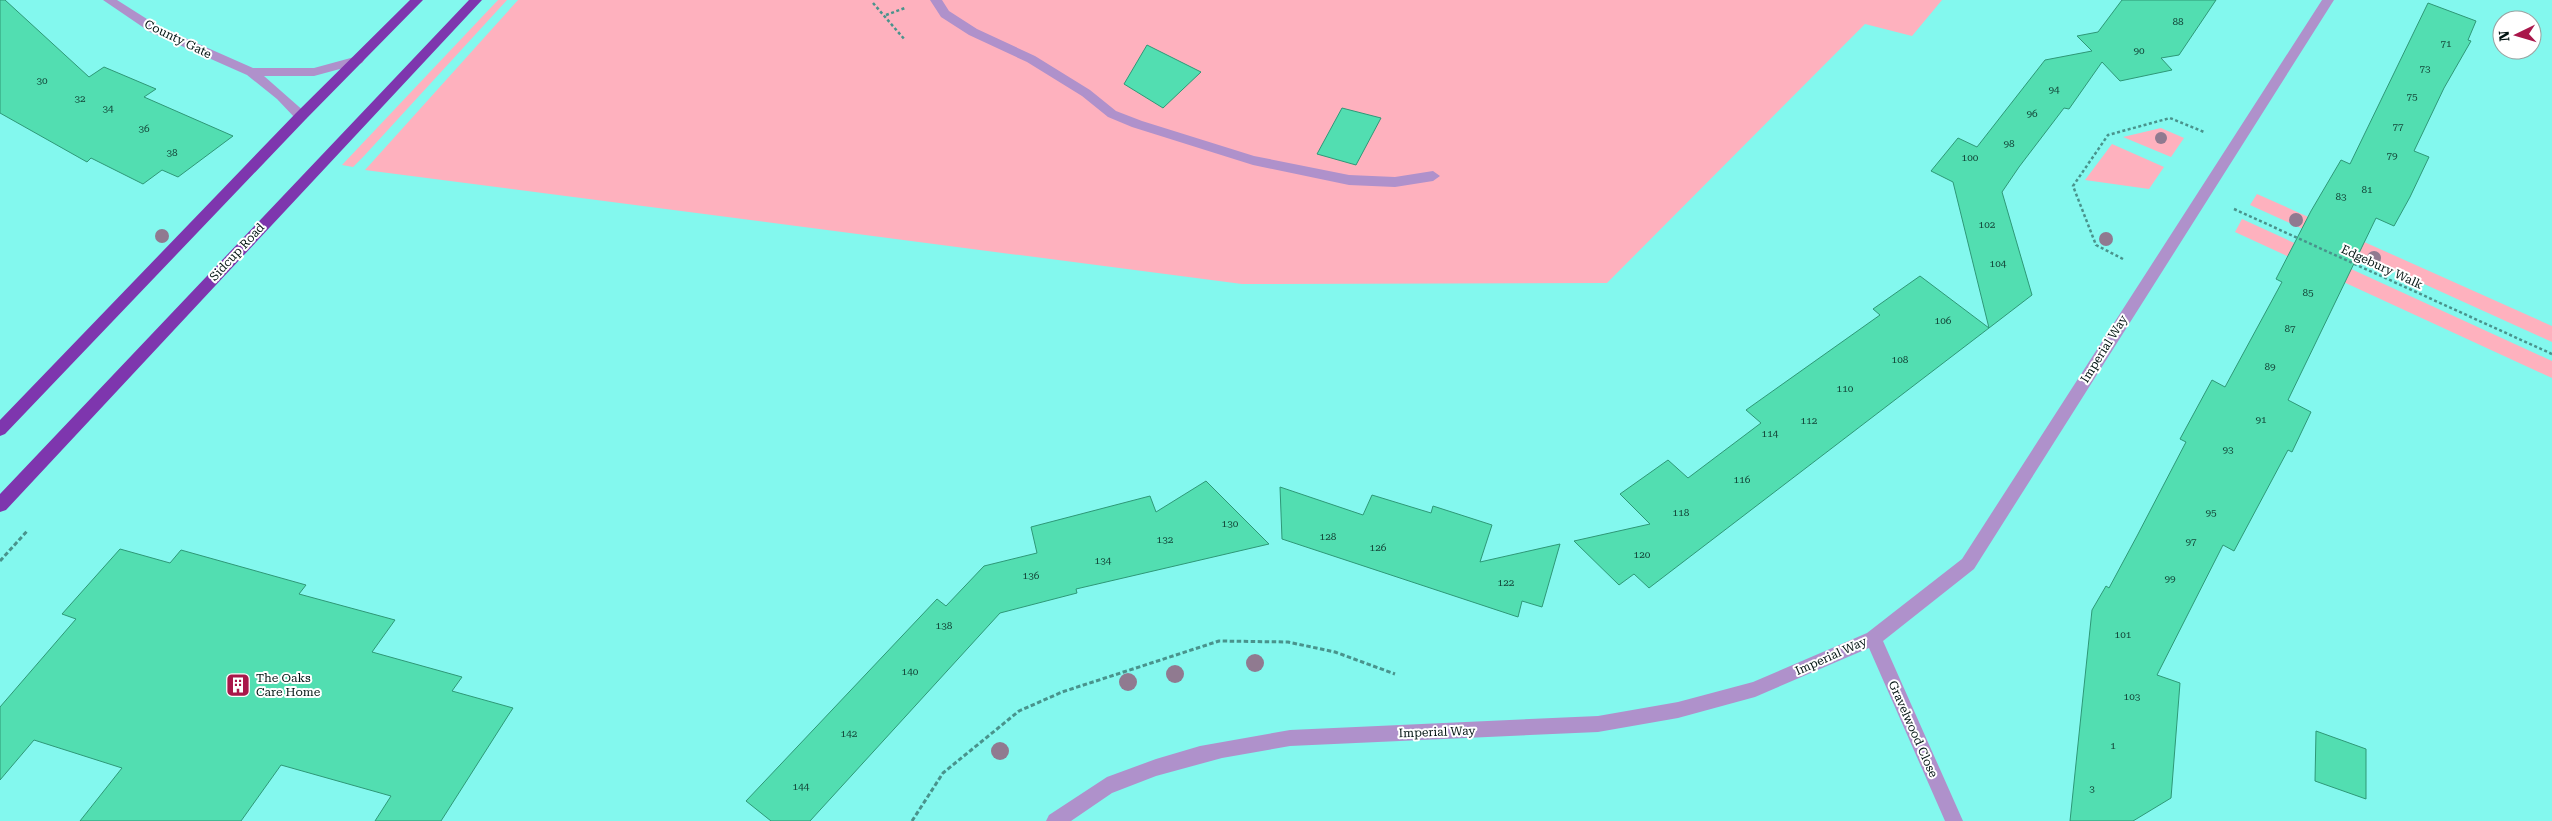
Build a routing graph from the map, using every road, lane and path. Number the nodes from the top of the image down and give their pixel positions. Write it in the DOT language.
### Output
graph roads {
  1 [pos="109,0"];
  2 [pos="417,0"];
  3 [pos="476,0"];
  4 [pos="936,0"];
  5 [pos="2328,0"];
  6 [pos="873,3"];
  7 [pos="905,40"];
  8 [pos="358,60"];
  9 [pos="251,72"];
  10 [pos="301,116"];
  11 [pos="2237,146"];
  12 [pos="1433,176"];
  13 [pos="2206,196"];
  14 [pos="2153,273"];
  15 [pos="2552,354"];
  16 [pos="0,430"];
  17 [pos="0,505"];
  18 [pos="1873,638"];
  19 [pos="1395,674"];
  20 [pos="912,821"];
  21 [pos="1055,821"];
  22 [pos="1954,821"];
  1 -- 9 [label="street, County Gate"];
  2 -- 8 [label="highway"];
  3 -- 17 [label="highway, Sidcup Road"];
  4 -- 12 [label="street"];
  5 -- 11 [label="street, Imperial Way"];
  6 -- 7 [label="path"];
  8 -- 9 [label="street, County Gate"];
  8 -- 10 [label="highway"];
  9 -- 10 [label="street, County Gate"];
  10 -- 16 [label="highway"];
  11 -- 13 [label="street, Imperial Way"];
  11 -- 14 [label="path"];
  13 -- 14 [label="street, Imperial Way"];
  13 -- 15 [label="path, Edgebury Walk"];
  14 -- 18 [label="street, Imperial Way"];
  18 -- 21 [label="street, Imperial Way"];
  18 -- 22 [label="street, Gravelwood Close"];
  19 -- 20 [label="path"];
}
